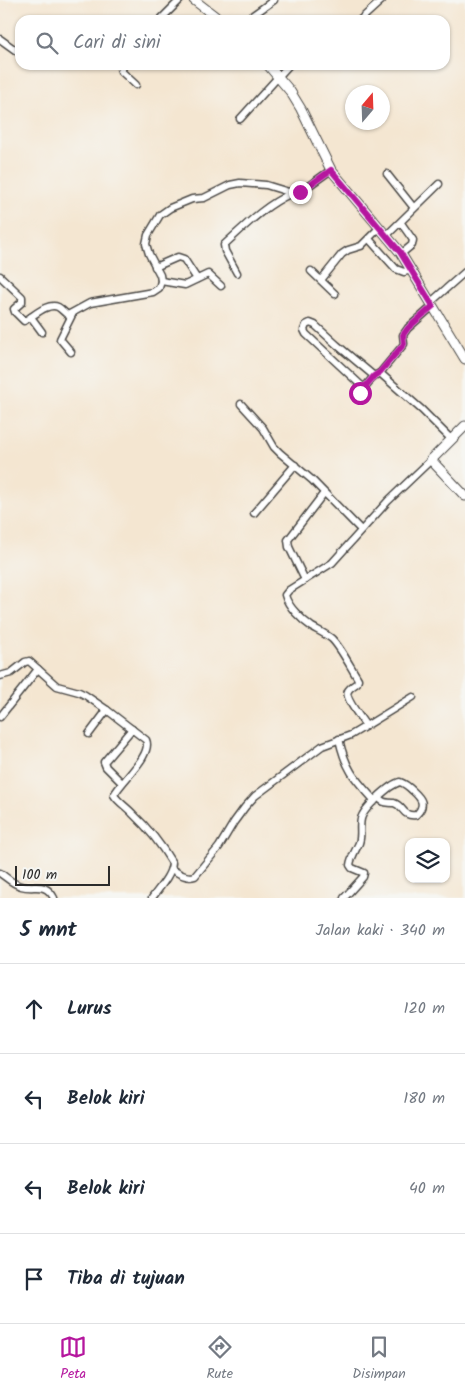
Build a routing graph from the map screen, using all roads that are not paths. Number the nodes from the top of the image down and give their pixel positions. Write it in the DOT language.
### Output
graph roads {
  1 [pos="180,0"];
  2 [pos="194,0"];
  3 [pos="274,0"];
  4 [pos="382,0"];
  5 [pos="165,15"];
  6 [pos="214,15"];
  7 [pos="253,15"];
  8 [pos="366,15"];
  9 [pos="0,39"];
  10 [pos="15,50"];
  11 [pos="122,70"];
  12 [pos="273,70"];
  13 [pos="284,70"];
  14 [pos="278,76"];
  15 [pos="136,86"];
  16 [pos="240,120"];
  17 [pos="331,170"];
  18 [pos="388,174"];
  19 [pos="439,184"];
  20 [pos="292,193"];
  21 [pos="414,208"];
  22 [pos="401,223"];
  23 [pos="380,228"];
  24 [pos="387,235"];
  25 [pos="369,239"];
  26 [pos="401,254"];
  27 [pos="155,267"];
  28 [pos="311,270"];
  29 [pos="411,270"];
  30 [pos="465,272"];
  31 [pos="237,273"];
  32 [pos="0,276"];
  33 [pos="198,279"];
  34 [pos="321,280"];
  35 [pos="161,281"];
  36 [pos="221,286"];
  37 [pos="335,294"];
  38 [pos="432,304"];
  39 [pos="72,313"];
  40 [pos="31,317"];
  41 [pos="42,332"];
  42 [pos="71,352"];
  43 [pos="465,360"];
  44 [pos="377,374"];
  45 [pos="241,404"];
  46 [pos="465,426"];
  47 [pos="451,439"];
  48 [pos="431,460"];
  49 [pos="295,465"];
  50 [pos="324,493"];
  51 [pos="465,496"];
  52 [pos="254,513"];
  53 [pos="361,530"];
  54 [pos="305,580"];
  55 [pos="38,669"];
  56 [pos="0,676"];
  57 [pos="413,697"];
  58 [pos="0,704"];
  59 [pos="6,710"];
  60 [pos="107,710"];
  61 [pos="0,717"];
  62 [pos="366,726"];
  63 [pos="132,729"];
  64 [pos="89,734"];
  65 [pos="339,739"];
  66 [pos="122,783"];
  67 [pos="376,799"];
  68 [pos="171,869"];
  69 [pos="0,874"];
  70 [pos="54,898"];
  71 [pos="152,898"];
  72 [pos="344,898"];
  1 -- 5 [label="street"];
  2 -- 6 [label="street"];
  3 -- 7 [label="street"];
  4 -- 8 [label="street"];
  9 -- 10 [label="street"];
  11 -- 15 [label="street"];
  12 -- 14 [label="street"];
  13 -- 14 [label="street"];
  14 -- 16 [label="street"];
  14 -- 17 [label="street"];
  17 -- 20 [label="street"];
  17 -- 23 [label="street"];
  18 -- 21 [label="street"];
  19 -- 21 [label="street"];
  20 -- 27 [label="street"];
  20 -- 31 [label="street"];
  21 -- 22 [label="street"];
  22 -- 24 [label="street"];
  22 -- 26 [label="street"];
  23 -- 24 [label="street"];
  23 -- 25 [label="street"];
  24 -- 26 [label="street"];
  25 -- 29 [label="street"];
  25 -- 34 [label="street"];
  26 -- 29 [label="street"];
  27 -- 33 [label="street"];
  27 -- 35 [label="street"];
  28 -- 34 [label="street"];
  29 -- 38 [label="street"];
  30 -- 38 [label="street"];
  32 -- 40 [label="street"];
  33 -- 35 [label="street"];
  33 -- 36 [label="street"];
  34 -- 37 [label="street"];
  35 -- 39 [label="street"];
  38 -- 43 [label="street"];
  38 -- 44 [label="street"];
  39 -- 40 [label="street"];
  39 -- 42 [label="street"];
  40 -- 41 [label="street"];
  44 -- 44 [label="street"];
  44 -- 47 [label="street"];
  45 -- 49 [label="street"];
  46 -- 47 [label="street"];
  47 -- 48 [label="street"];
  48 -- 51 [label="street"];
  48 -- 53 [label="street"];
  49 -- 50 [label="street"];
  49 -- 52 [label="street"];
  50 -- 53 [label="street"];
  50 -- 54 [label="street"];
  53 -- 54 [label="street"];
  54 -- 62 [label="street"];
  55 -- 56 [label="street"];
  55 -- 59 [label="street"];
  55 -- 60 [label="street"];
  57 -- 62 [label="street"];
  58 -- 59 [label="street"];
  59 -- 61 [label="street"];
  60 -- 63 [label="street"];
  60 -- 64 [label="street"];
  62 -- 65 [label="street"];
  63 -- 66 [label="street"];
  63 -- 66 [label="street"];
  65 -- 67 [label="street"];
  65 -- 68 [label="street"];
  66 -- 68 [label="street"];
  67 -- 67 [label="street"];
  67 -- 72 [label="street"];
  68 -- 71 [label="street"];
  69 -- 70 [label="street"];
}
